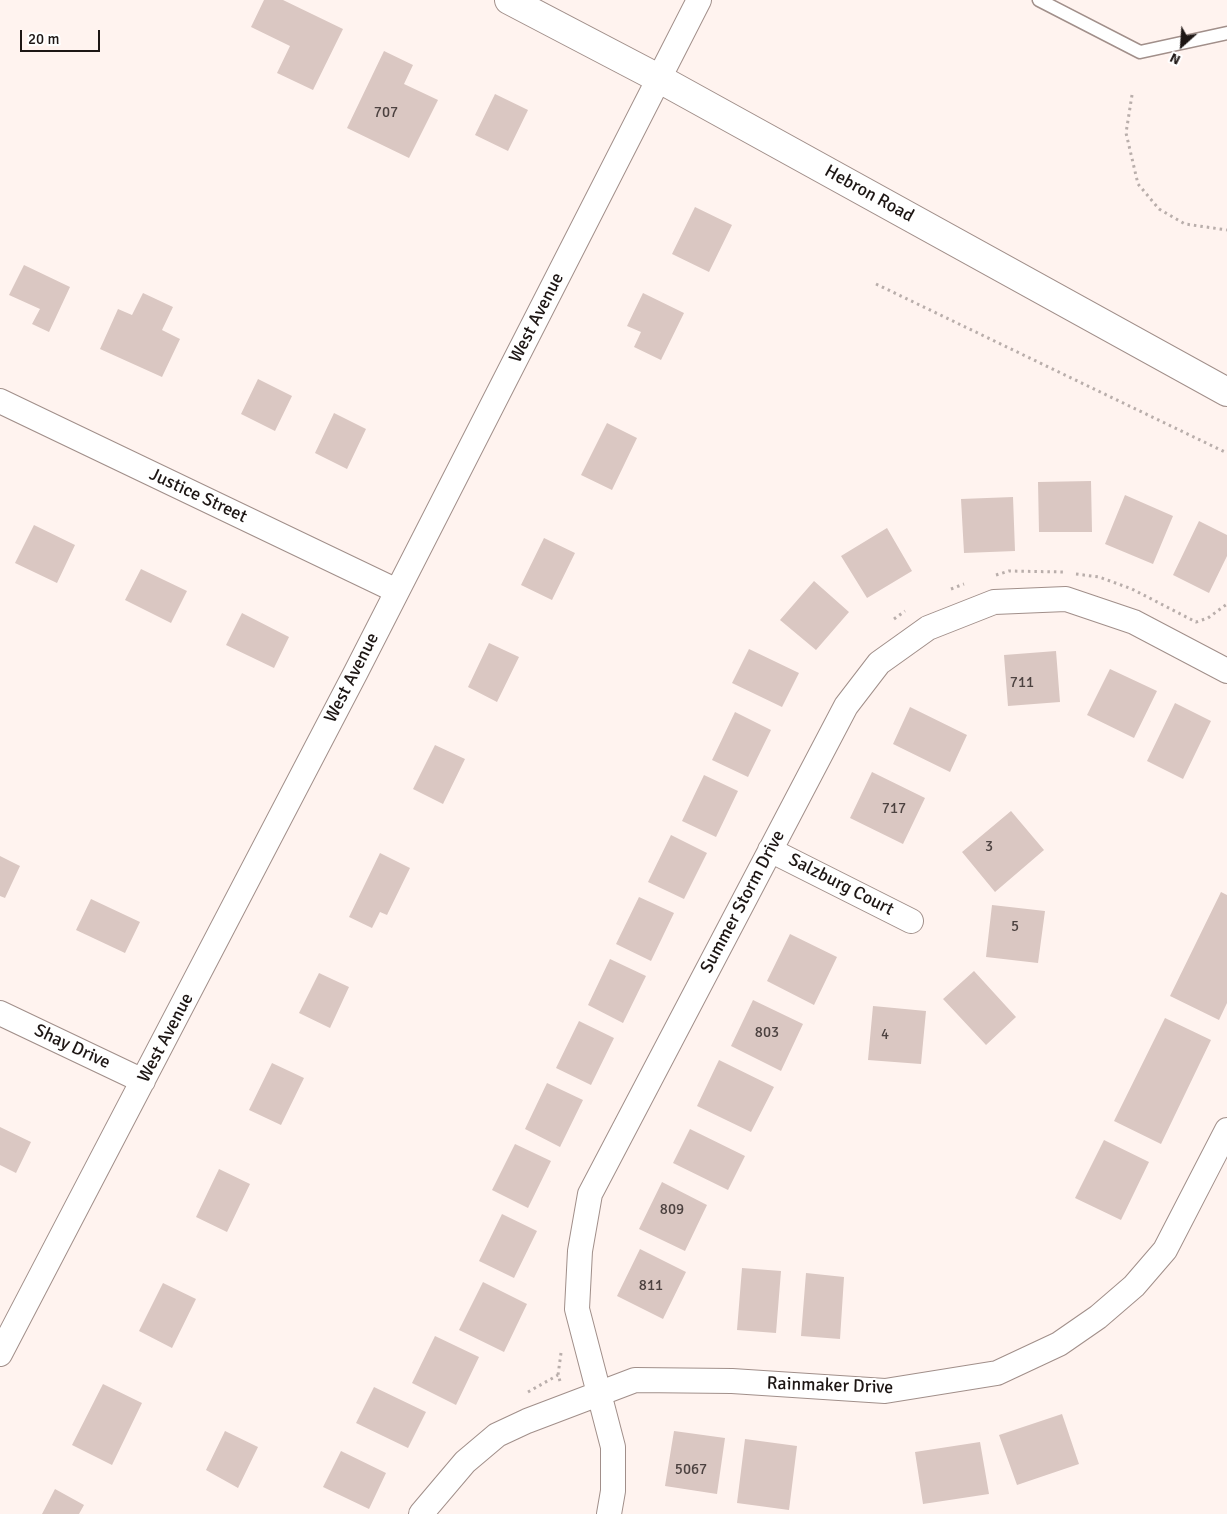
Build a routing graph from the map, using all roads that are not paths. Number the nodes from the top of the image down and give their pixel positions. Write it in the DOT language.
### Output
graph roads {
  1 [pos="509,0"];
  2 [pos="699,0"];
  3 [pos="1039,0"];
  4 [pos="1227,33"];
  5 [pos="658,78"];
  6 [pos="1227,392"];
  7 [pos="0,402"];
  8 [pos="397,591"];
  9 [pos="1225,665"];
  10 [pos="770,850"];
  11 [pos="911,921"];
  12 [pos="0,1013"];
  13 [pos="143,1080"];
  14 [pos="1227,1130"];
  15 [pos="0,1354"];
  16 [pos="599,1395"];
  17 [pos="421,1514"];
  18 [pos="609,1514"];
  1 -- 5 [label="street, Hebron Road"];
  2 -- 5 [label="street, West Avenue"];
  3 -- 4 [label="lane"];
  5 -- 6 [label="street, Hebron Road"];
  5 -- 8 [label="street, West Avenue"];
  7 -- 8 [label="street, Justice Street"];
  8 -- 13 [label="street, West Avenue"];
  9 -- 10 [label="street, Summer Storm Drive"];
  10 -- 11 [label="street, Salzburg Court"];
  10 -- 16 [label="street, Summer Storm Drive"];
  12 -- 13 [label="street, Shay Drive"];
  13 -- 15 [label="street, West Avenue"];
  14 -- 16 [label="street, Rainmaker Drive"];
  16 -- 17 [label="street, Rainmaker Drive"];
  16 -- 18 [label="street, Summer Storm Drive"];
}
